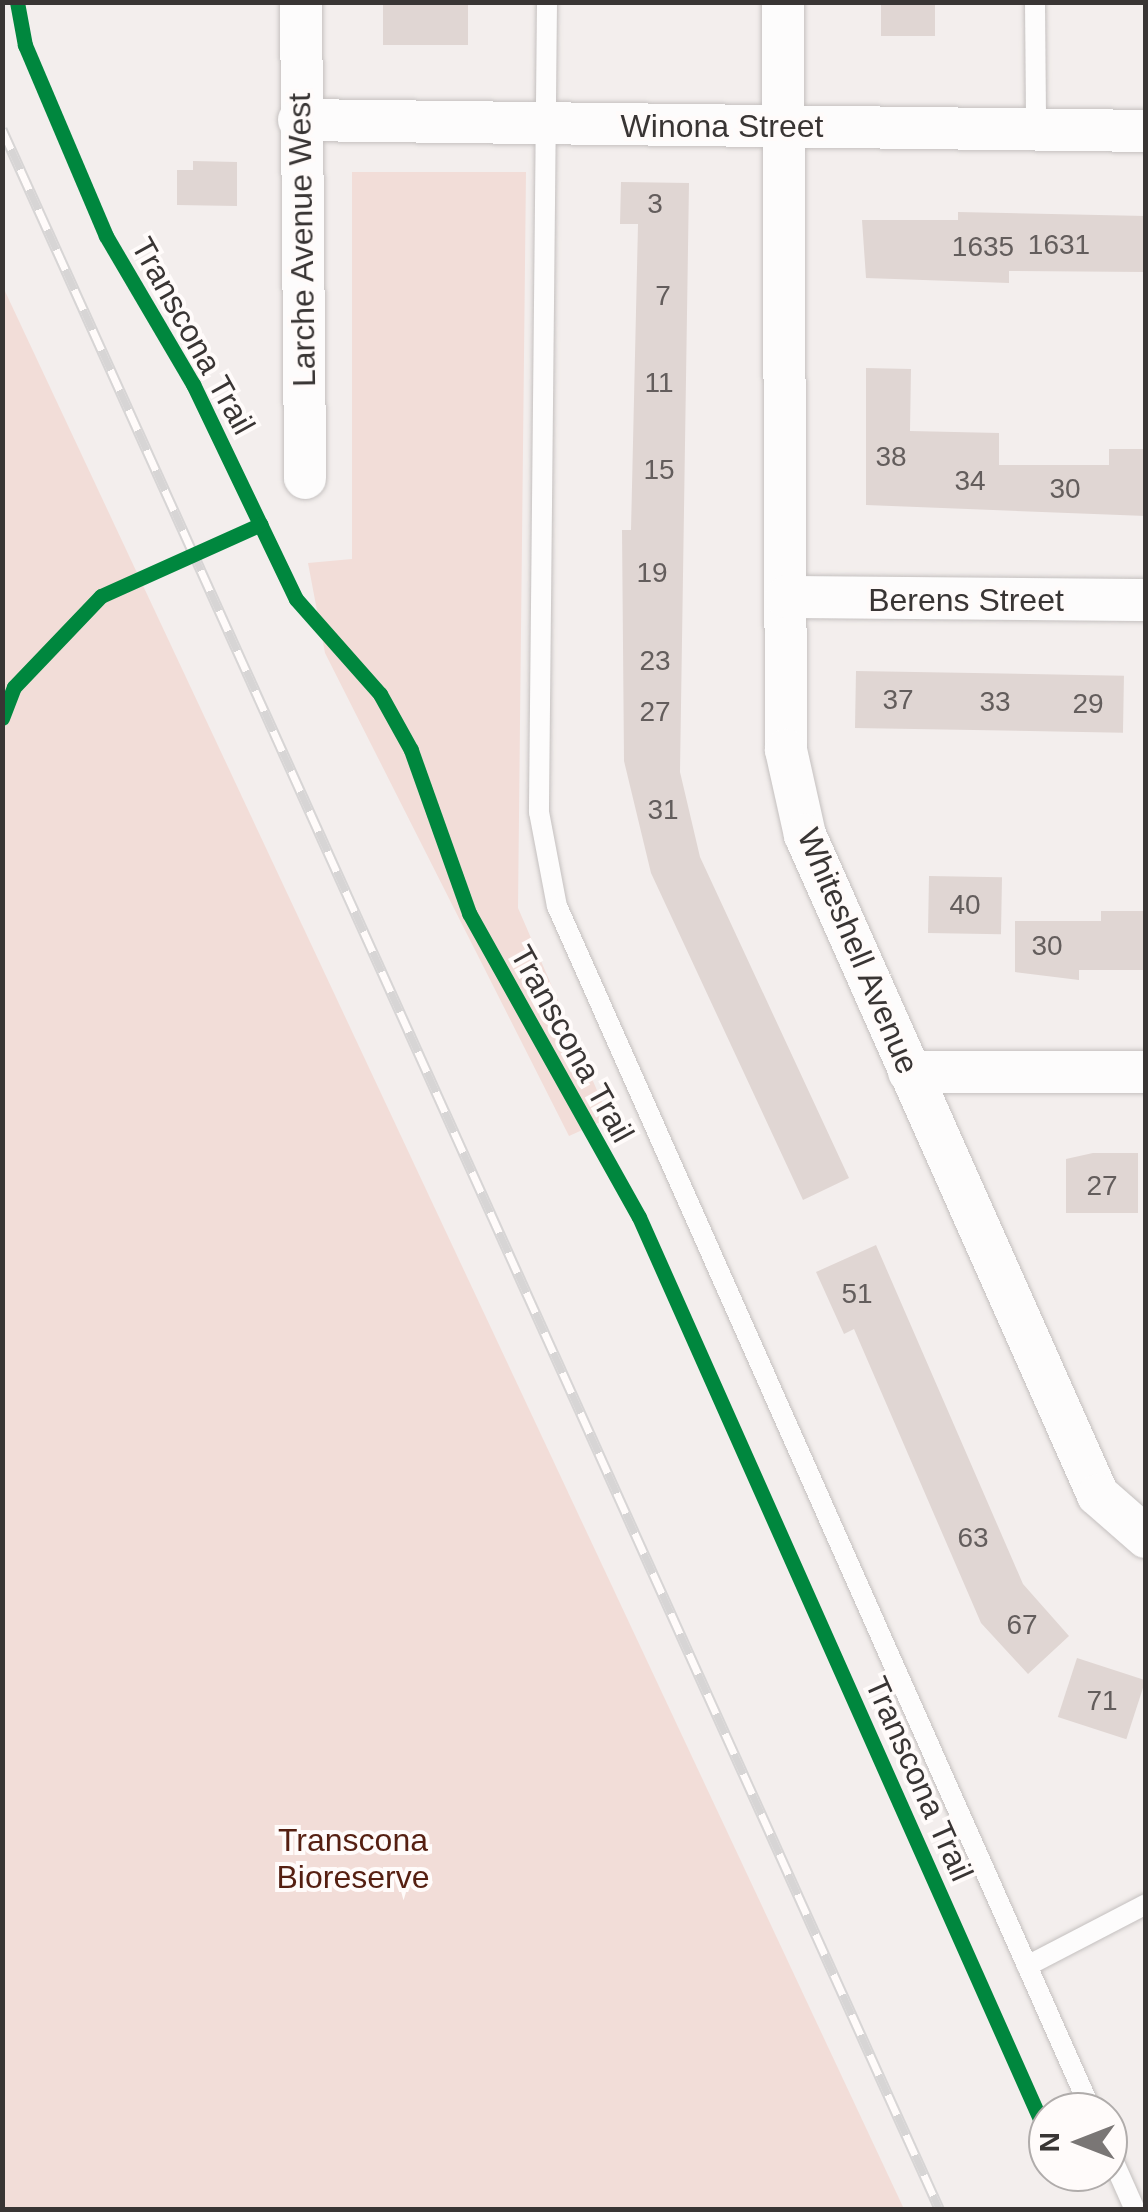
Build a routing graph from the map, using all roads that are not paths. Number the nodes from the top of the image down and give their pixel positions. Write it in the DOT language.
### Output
graph roads {
  1 [pos="302,2"];
  2 [pos="547,2"];
  3 [pos="783,2"];
  4 [pos="1036,2"];
  5 [pos="299,120"];
  6 [pos="547,125"];
  7 [pos="788,127"];
  8 [pos="1036,128"];
  9 [pos="1146,131"];
  10 [pos="305,478"];
  11 [pos="786,597"];
  12 [pos="1146,600"];
  13 [pos="909,1072"];
  14 [pos="1146,1072"];
  15 [pos="1146,1536"];
  16 [pos="1146,1904"];
  17 [pos="1027,1966"];
  18 [pos="1083,2092"];
  1 -- 5 [label="street, Larche Avenue West"];
  2 -- 6 [label="lane"];
  3 -- 7 [label="street, Whiteshell Avenue"];
  4 -- 8 [label="lane"];
  5 -- 6 [label="street, Winona Street"];
  5 -- 10 [label="street, Larche Avenue West"];
  6 -- 7 [label="street, Winona Street"];
  6 -- 17 [label="lane"];
  7 -- 8 [label="street, Winona Street"];
  7 -- 11 [label="street, Whiteshell Avenue"];
  8 -- 9 [label="street, Winona Street"];
  11 -- 12 [label="street, Berens Street"];
  11 -- 13 [label="street, Whiteshell Avenue"];
  13 -- 14 [label="street"];
  13 -- 15 [label="street, Whiteshell Avenue"];
  16 -- 17 [label="lane"];
  17 -- 18 [label="lane"];
}
